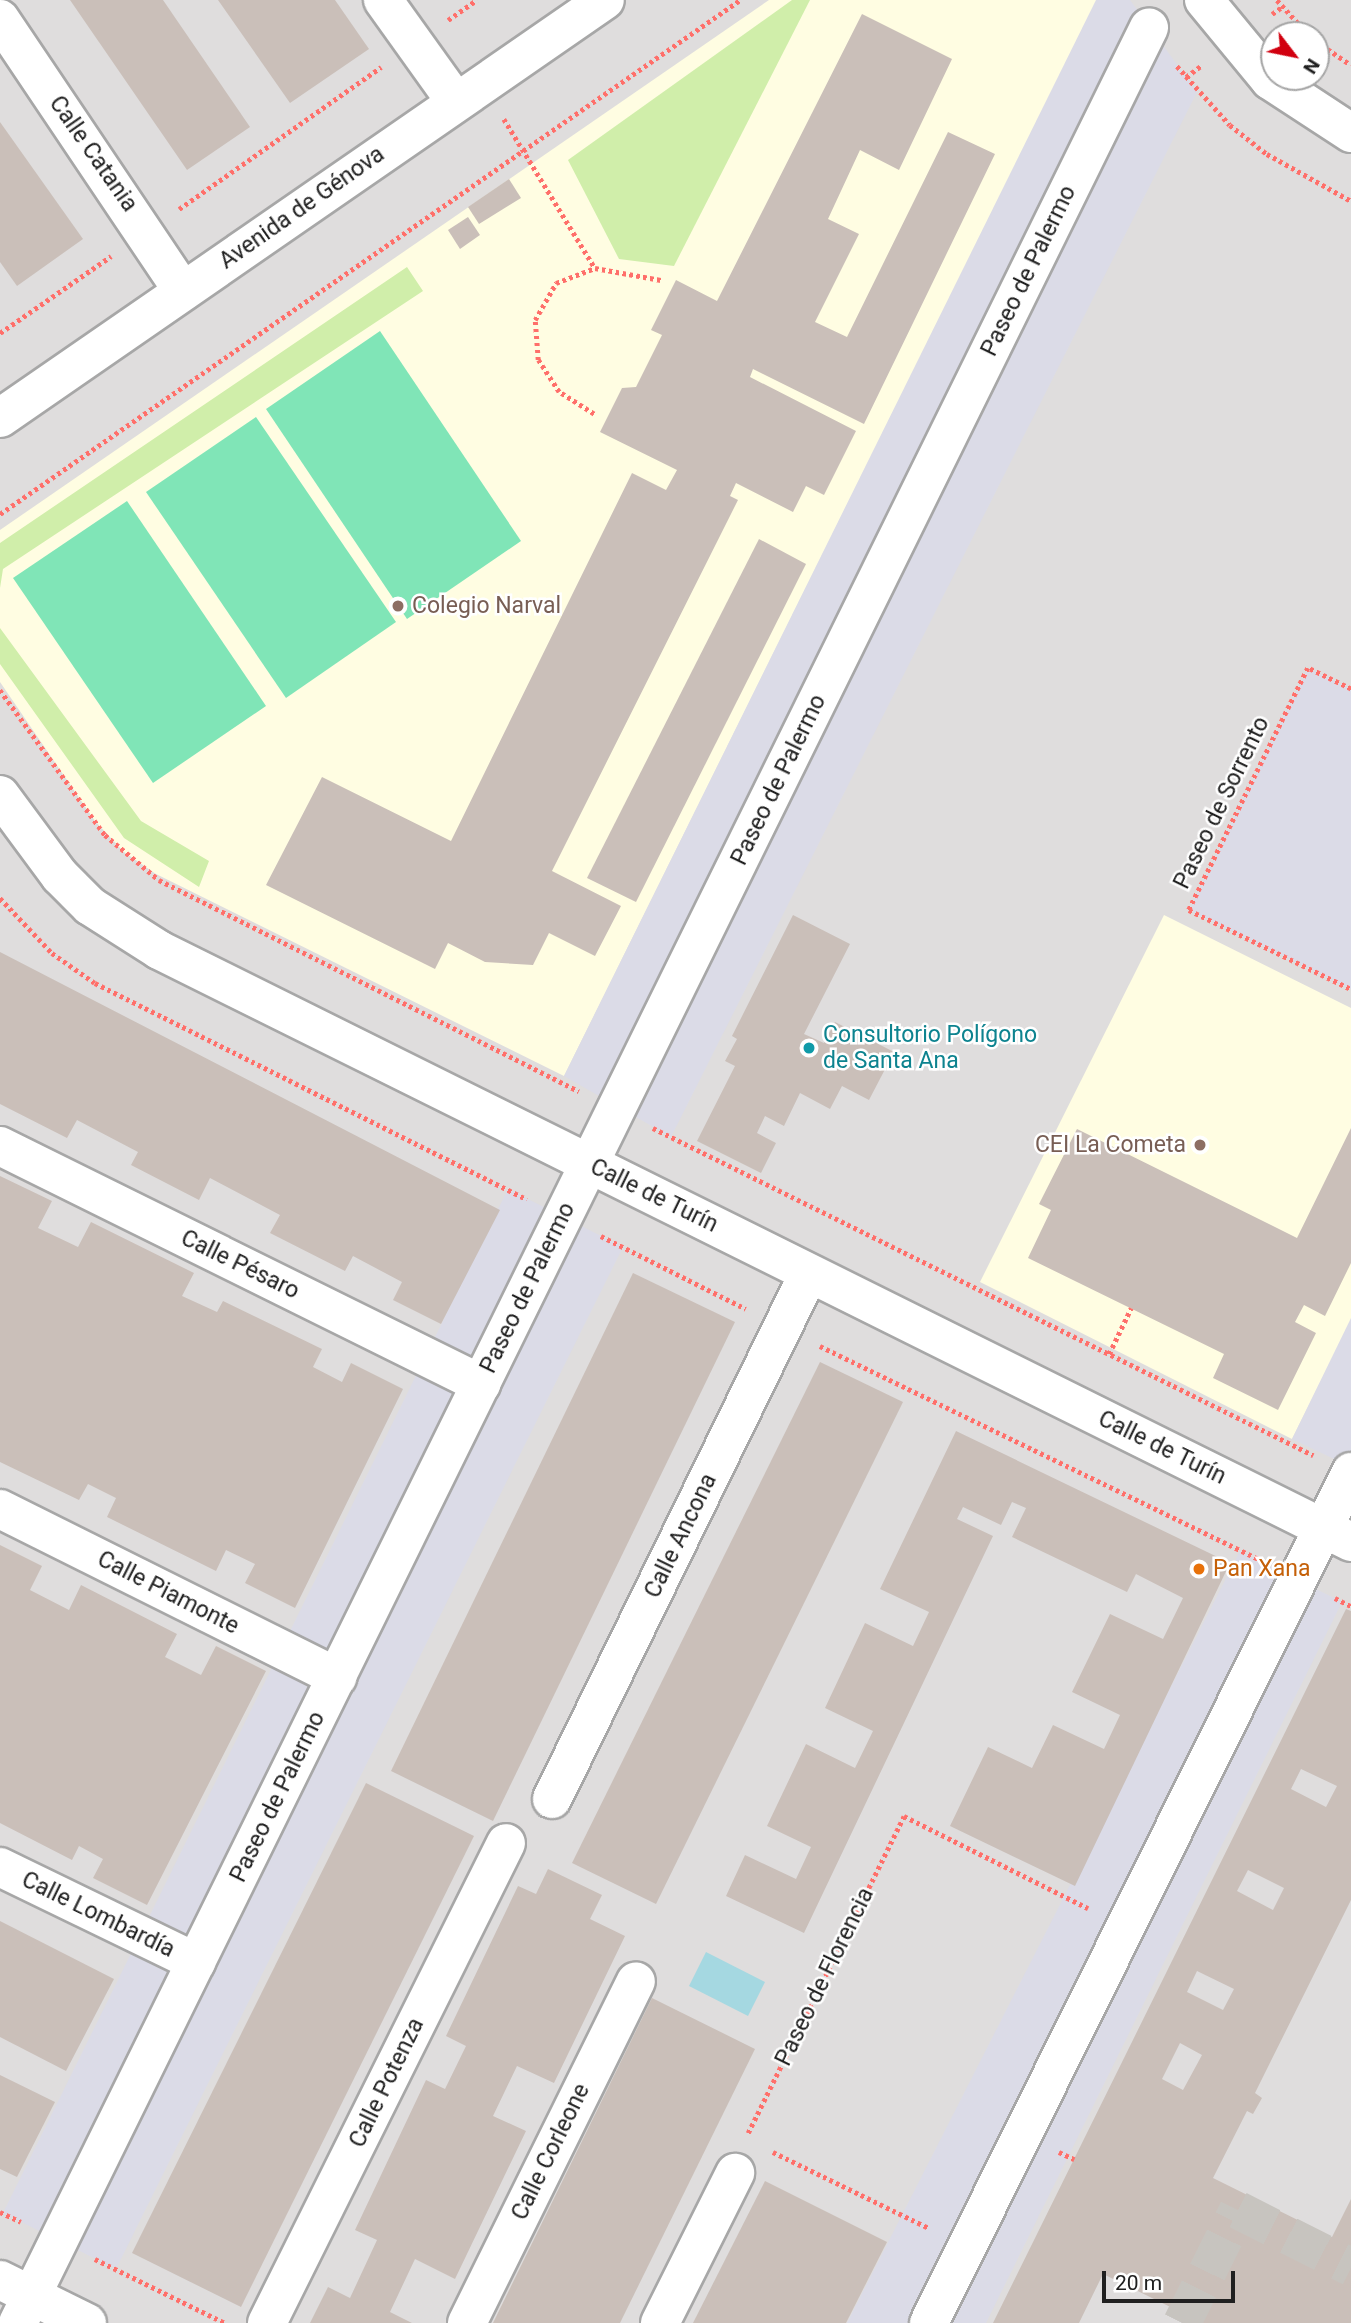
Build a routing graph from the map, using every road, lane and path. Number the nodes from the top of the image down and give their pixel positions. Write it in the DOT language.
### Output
graph roads {
  1 [pos="383,0"];
  2 [pos="477,0"];
  3 [pos="605,0"];
  4 [pos="740,0"];
  5 [pos="1204,0"];
  6 [pos="1277,0"];
  7 [pos="0,19"];
  8 [pos="1296,21"];
  9 [pos="1149,28"];
  10 [pos="413,45"];
  11 [pos="1330,51"];
  12 [pos="1351,65"];
  13 [pos="456,102"];
  14 [pos="1351,133"];
  15 [pos="525,149"];
  16 [pos="1351,201"];
  17 [pos="146,232"];
  18 [pos="595,268"];
  19 [pos="660,280"];
  20 [pos="183,291"];
  21 [pos="0,333"];
  22 [pos="594,414"];
  23 [pos="0,418"];
  24 [pos="0,513"];
  25 [pos="1351,689"];
  26 [pos="0,795"];
  27 [pos="0,898"];
  28 [pos="1351,989"];
  29 [pos="0,1146"];
  30 [pos="590,1164"];
  31 [pos="564,1217"];
  32 [pos="809,1273"];
  33 [pos="1131,1308"];
  34 [pos="783,1328"];
  35 [pos="1108,1354"];
  36 [pos="481,1384"];
  37 [pos="1351,1472"];
  38 [pos="0,1509"];
  39 [pos="1337,1535"];
  40 [pos="1297,1579"];
  41 [pos="1351,1606"];
  42 [pos="337,1677"];
  43 [pos="552,1799"];
  44 [pos="506,1843"];
  45 [pos="0,1867"];
  46 [pos="1126,1926"];
  47 [pos="196,1962"];
  48 [pos="636,1981"];
  49 [pos="770,2151"];
  50 [pos="746,2159"];
  51 [pos="0,2212"];
  52 [pos="59,2241"];
  53 [pos="967,2247"];
  54 [pos="17,2300"];
  55 [pos="87,2323"];
  56 [pos="225,2323"];
  57 [pos="267,2323"];
  58 [pos="467,2323"];
  59 [pos="660,2323"];
  60 [pos="929,2323"];
  1 -- 10 [label="street"];
  2 -- 10 [label="path"];
  3 -- 13 [label="street, Avenida de Génova"];
  4 -- 15 [label="path"];
  5 -- 14 [label="street"];
  6 -- 8 [label="path"];
  7 -- 17 [label="street, Calle Catania"];
  9 -- 16 [label="path"];
  9 -- 30 [label="street, Paseo de Palermo"];
  10 -- 13 [label="street"];
  10 -- 17 [label="path"];
  11 -- 12 [label="path"];
  13 -- 20 [label="street, Avenida de Génova"];
  15 -- 18 [label="path"];
  15 -- 24 [label="path"];
  17 -- 20 [label="street, Calle Catania"];
  17 -- 21 [label="path"];
  18 -- 19 [label="path"];
  18 -- 22 [label="path"];
  20 -- 23 [label="street, Avenida de Génova"];
  25 -- 28 [label="path, Paseo de Sorrento"];
  26 -- 30 [label="street, Calle de Turín"];
  27 -- 31 [label="path"];
  29 -- 36 [label="street, Calle Pésaro"];
  30 -- 31 [label="street, Paseo de Palermo"];
  30 -- 32 [label="street, Calle de Turín"];
  31 -- 34 [label="path"];
  31 -- 36 [label="street, Paseo de Palermo"];
  32 -- 34 [label="street, Calle Ancona"];
  32 -- 39 [label="street, Calle de Turín"];
  33 -- 35 [label="path"];
  34 -- 40 [label="path"];
  34 -- 43 [label="street, Calle Ancona"];
  36 -- 42 [label="street, Paseo de Palermo"];
  37 -- 39 [label="street"];
  38 -- 42 [label="street, Calle Piamonte"];
  39 -- 40 [label="street"];
  40 -- 41 [label="path"];
  40 -- 46 [label="street"];
  42 -- 47 [label="street, Paseo de Palermo"];
  44 -- 57 [label="street, Calle Potenza"];
  45 -- 47 [label="street, Calle Lombardía"];
  46 -- 50 [label="path, Paseo de Florencia"];
  46 -- 53 [label="street"];
  47 -- 52 [label="street, Paseo de Palermo"];
  48 -- 58 [label="street, Calle Corleone"];
  49 -- 53 [label="path"];
  50 -- 59 [label="street"];
  51 -- 52 [label="path"];
  52 -- 54 [label="street, Paseo de Palermo"];
  52 -- 56 [label="path"];
  53 -- 60 [label="street"];
  54 -- 55 [label="street"];
}
